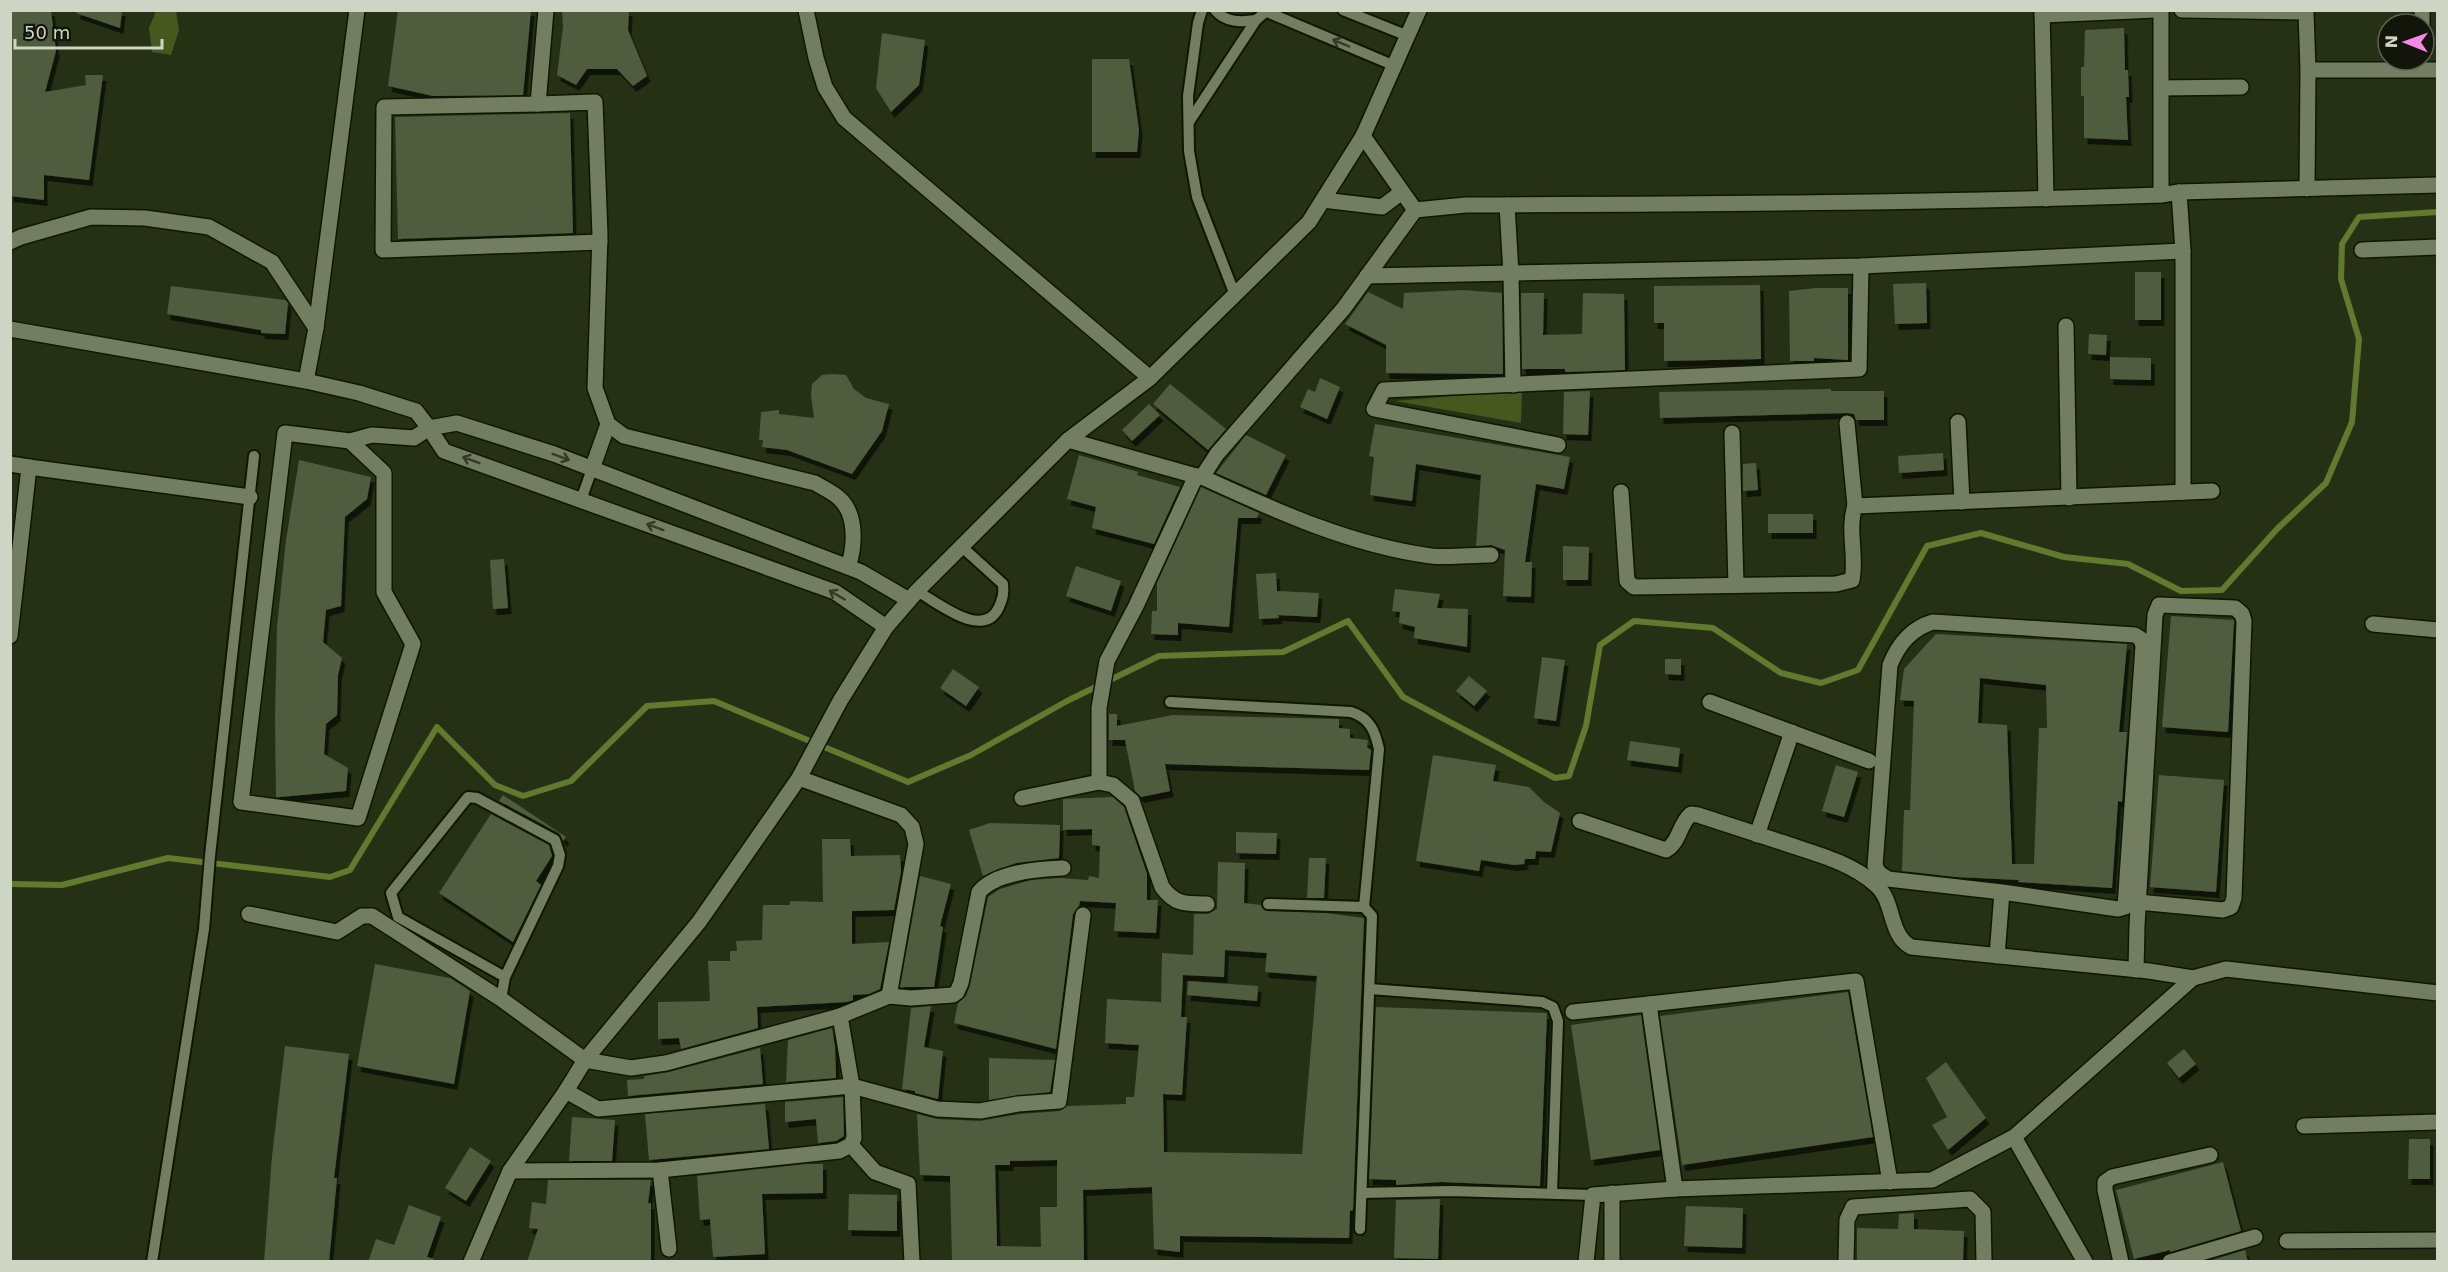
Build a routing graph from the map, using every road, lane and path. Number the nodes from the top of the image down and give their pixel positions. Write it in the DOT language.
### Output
graph roads {
  1 [pos="357,10"];
  2 [pos="546,10"];
  3 [pos="806,10"];
  4 [pos="1202,10"];
  5 [pos="1215,10"];
  6 [pos="1343,10"];
  7 [pos="1419,10"];
  8 [pos="2156,10"];
  9 [pos="2161,10"];
  10 [pos="2182,10"];
  11 [pos="1268,11"];
  12 [pos="2306,11"];
  13 [pos="2042,13"];
  14 [pos="1256,20"];
  15 [pos="1408,36"];
  16 [pos="1395,66"];
  17 [pos="2376,68"];
  18 [pos="2308,70"];
  19 [pos="2241,87"];
  20 [pos="2161,88"];
  21 [pos="538,104"];
  22 [pos="1188,122"];
  23 [pos="1363,136"];
  24 [pos="2438,185"];
  25 [pos="2307,189"];
  26 [pos="1402,192"];
  27 [pos="2179,192"];
  28 [pos="2161,195"];
  29 [pos="2046,199"];
  30 [pos="1323,200"];
  31 [pos="1507,205"];
  32 [pos="1415,210"];
  33 [pos="10,242"];
  34 [pos="600,242"];
  35 [pos="2438,247"];
  36 [pos="2362,250"];
  37 [pos="2183,251"];
  38 [pos="1861,266"];
  39 [pos="1511,274"];
  40 [pos="1367,276"];
  41 [pos="1235,295"];
  42 [pos="2066,326"];
  43 [pos="316,328"];
  44 [pos="10,329"];
  45 [pos="1150,378"];
  46 [pos="306,381"];
  47 [pos="1513,386"];
  48 [pos="1958,422"];
  49 [pos="1847,423"];
  50 [pos="608,424"];
  51 [pos="429,428"];
  52 [pos="1732,433"];
  53 [pos="1068,440"];
  54 [pos="350,441"];
  55 [pos="1558,445"];
  56 [pos="254,456"];
  57 [pos="10,464"];
  58 [pos="29,467"];
  59 [pos="592,469"];
  60 [pos="1199,476"];
  61 [pos="2212,491"];
  62 [pos="1622,492"];
  63 [pos="2183,492"];
  64 [pos="250,496"];
  65 [pos="2069,498"];
  66 [pos="581,500"];
  67 [pos="1962,502"];
  68 [pos="1855,506"];
  69 [pos="962,547"];
  70 [pos="1491,555"];
  71 [pos="848,567"];
  72 [pos="1736,585"];
  73 [pos="913,596"];
  74 [pos="2373,624"];
  75 [pos="886,627"];
  76 [pos="2438,630"];
  77 [pos="10,636"];
  78 [pos="1170,702"];
  79 [pos="1710,702"];
  80 [pos="1792,732"];
  81 [pos="1869,761"];
  82 [pos="801,775"];
  83 [pos="1098,782"];
  84 [pos="1022,798"];
  85 [pos="1580,822"];
  86 [pos="1758,835"];
  87 [pos="1063,868"];
  88 [pos="2002,892"];
  89 [pos="2138,902"];
  90 [pos="1207,904"];
  91 [pos="1268,904"];
  92 [pos="1364,907"];
  93 [pos="249,914"];
  94 [pos="1083,915"];
  95 [pos="1996,956"];
  96 [pos="2136,970"];
  97 [pos="505,977"];
  98 [pos="2193,978"];
  99 [pos="1370,988"];
  100 [pos="2438,993"];
  101 [pos="889,996"];
  102 [pos="501,999"];
  103 [pos="1649,1004"];
  104 [pos="1573,1012"];
  105 [pos="840,1016"];
  106 [pos="585,1060"];
  107 [pos="852,1086"];
  108 [pos="566,1091"];
  109 [pos="2438,1123"];
  110 [pos="2304,1126"];
  111 [pos="2014,1137"];
  112 [pos="851,1145"];
  113 [pos="2210,1155"];
  114 [pos="660,1170"];
  115 [pos="510,1172"];
  116 [pos="1932,1180"];
  117 [pos="1890,1182"];
  118 [pos="1675,1189"];
  119 [pos="1552,1192"];
  120 [pos="1362,1193"];
  121 [pos="1612,1193"];
  122 [pos="1593,1195"];
  123 [pos="1932,1200"];
  124 [pos="1360,1229"];
  125 [pos="2255,1237"];
  126 [pos="2438,1240"];
  127 [pos="2287,1241"];
  128 [pos="669,1249"];
  129 [pos="152,1262"];
  130 [pos="471,1262"];
  131 [pos="912,1262"];
  132 [pos="1586,1262"];
  133 [pos="1612,1262"];
  134 [pos="1846,1262"];
  135 [pos="1984,1262"];
  136 [pos="2085,1262"];
  137 [pos="2121,1262"];
  138 [pos="2170,1262"];
  1 -- 43 [label="street"];
  2 -- 21 [label="street"];
  3 -- 45 [label="street"];
  4 -- 22 [label="lane"];
  5 -- 14 [label="lane"];
  6 -- 15 [label="lane"];
  7 -- 15 [label="street"];
  8 -- 13 [label="street"];
  9 -- 20 [label="street"];
  10 -- 12 [label="street"];
  11 -- 14 [label="lane"];
  16 -- 11 [label="lane, one-way"];
  12 -- 18 [label="street"];
  13 -- 29 [label="street"];
  14 -- 22 [label="lane"];
  15 -- 16 [label="street"];
  16 -- 23 [label="street"];
  17 -- 18 [label="street"];
  18 -- 25 [label="street"];
  19 -- 20 [label="street"];
  20 -- 28 [label="street"];
  21 -- 34 [label="street"];
  21 -- 34 [label="street"];
  22 -- 41 [label="lane"];
  23 -- 26 [label="street"];
  23 -- 30 [label="street"];
  24 -- 25 [label="street"];
  25 -- 27 [label="street"];
  26 -- 30 [label="street"];
  26 -- 32 [label="street"];
  27 -- 28 [label="street"];
  27 -- 37 [label="street"];
  28 -- 29 [label="street"];
  29 -- 31 [label="street"];
  30 -- 41 [label="street"];
  31 -- 32 [label="street"];
  31 -- 39 [label="street"];
  32 -- 40 [label="street"];
  33 -- 43 [label="street"];
  34 -- 50 [label="street"];
  35 -- 36 [label="street"];
  37 -- 38 [label="street"];
  37 -- 63 [label="street"];
  38 -- 39 [label="street"];
  38 -- 47 [label="street"];
  39 -- 40 [label="street"];
  39 -- 47 [label="street"];
  40 -- 60 [label="street"];
  41 -- 45 [label="street"];
  42 -- 65 [label="street"];
  43 -- 46 [label="street"];
  44 -- 46 [label="street"];
  45 -- 53 [label="street"];
  46 -- 51 [label="street"];
  47 -- 55 [label="street"];
  48 -- 67 [label="street"];
  49 -- 68 [label="street"];
  50 -- 59 [label="street"];
  50 -- 71 [label="street"];
  51 -- 54 [label="street"];
  51 -- 59 [label="street, one-way"];
  66 -- 51 [label="street, one-way"];
  52 -- 72 [label="street"];
  53 -- 60 [label="street"];
  53 -- 69 [label="street"];
  54 -- 54 [label="street"];
  56 -- 64 [label="lane"];
  57 -- 58 [label="street"];
  58 -- 64 [label="street"];
  58 -- 77 [label="street"];
  59 -- 66 [label="lane"];
  59 -- 71 [label="street"];
  60 -- 70 [label="street"];
  60 -- 83 [label="street"];
  61 -- 63 [label="street"];
  62 -- 72 [label="street"];
  63 -- 65 [label="street"];
  64 -- 129 [label="lane"];
  65 -- 67 [label="street"];
  75 -- 66 [label="street, one-way"];
  67 -- 68 [label="street"];
  68 -- 72 [label="street"];
  69 -- 73 [label="street"];
  69 -- 73 [label="lane"];
  71 -- 73 [label="street"];
  73 -- 75 [label="street"];
  74 -- 76 [label="street"];
  75 -- 82 [label="street"];
  78 -- 92 [label="lane"];
  79 -- 80 [label="street"];
  80 -- 81 [label="street"];
  80 -- 86 [label="street"];
  82 -- 101 [label="street"];
  82 -- 106 [label="street"];
  83 -- 84 [label="street"];
  83 -- 90 [label="street"];
  85 -- 86 [label="street"];
  86 -- 95 [label="street"];
  87 -- 101 [label="street"];
  88 -- 88 [label="street"];
  88 -- 95 [label="street"];
  89 -- 89 [label="street"];
  89 -- 96 [label="street"];
  91 -- 92 [label="lane"];
  92 -- 99 [label="lane"];
  93 -- 102 [label="street"];
  94 -- 107 [label="street"];
  95 -- 96 [label="street"];
  96 -- 98 [label="street"];
  97 -- 97 [label="lane"];
  97 -- 102 [label="lane"];
  98 -- 100 [label="street"];
  98 -- 111 [label="street"];
  99 -- 119 [label="lane"];
  99 -- 120 [label="lane"];
  101 -- 105 [label="street"];
  102 -- 106 [label="street"];
  103 -- 104 [label="street"];
  103 -- 117 [label="street"];
  103 -- 118 [label="street"];
  105 -- 106 [label="street"];
  105 -- 107 [label="street"];
  106 -- 108 [label="street"];
  107 -- 108 [label="street"];
  107 -- 112 [label="street"];
  108 -- 115 [label="street"];
  109 -- 110 [label="street"];
  111 -- 116 [label="street"];
  111 -- 136 [label="street"];
  112 -- 114 [label="street"];
  112 -- 131 [label="street"];
  113 -- 137 [label="street"];
  114 -- 115 [label="street"];
  114 -- 128 [label="street"];
  115 -- 130 [label="street"];
  116 -- 117 [label="street"];
  116 -- 123 [label="street"];
  117 -- 118 [label="street"];
  118 -- 121 [label="street"];
  119 -- 120 [label="lane"];
  119 -- 122 [label="lane"];
  120 -- 124 [label="lane"];
  121 -- 122 [label="street"];
  121 -- 133 [label="street"];
  122 -- 132 [label="street"];
  123 -- 134 [label="street"];
  123 -- 135 [label="street"];
  125 -- 138 [label="street"];
  126 -- 127 [label="street"];
}
